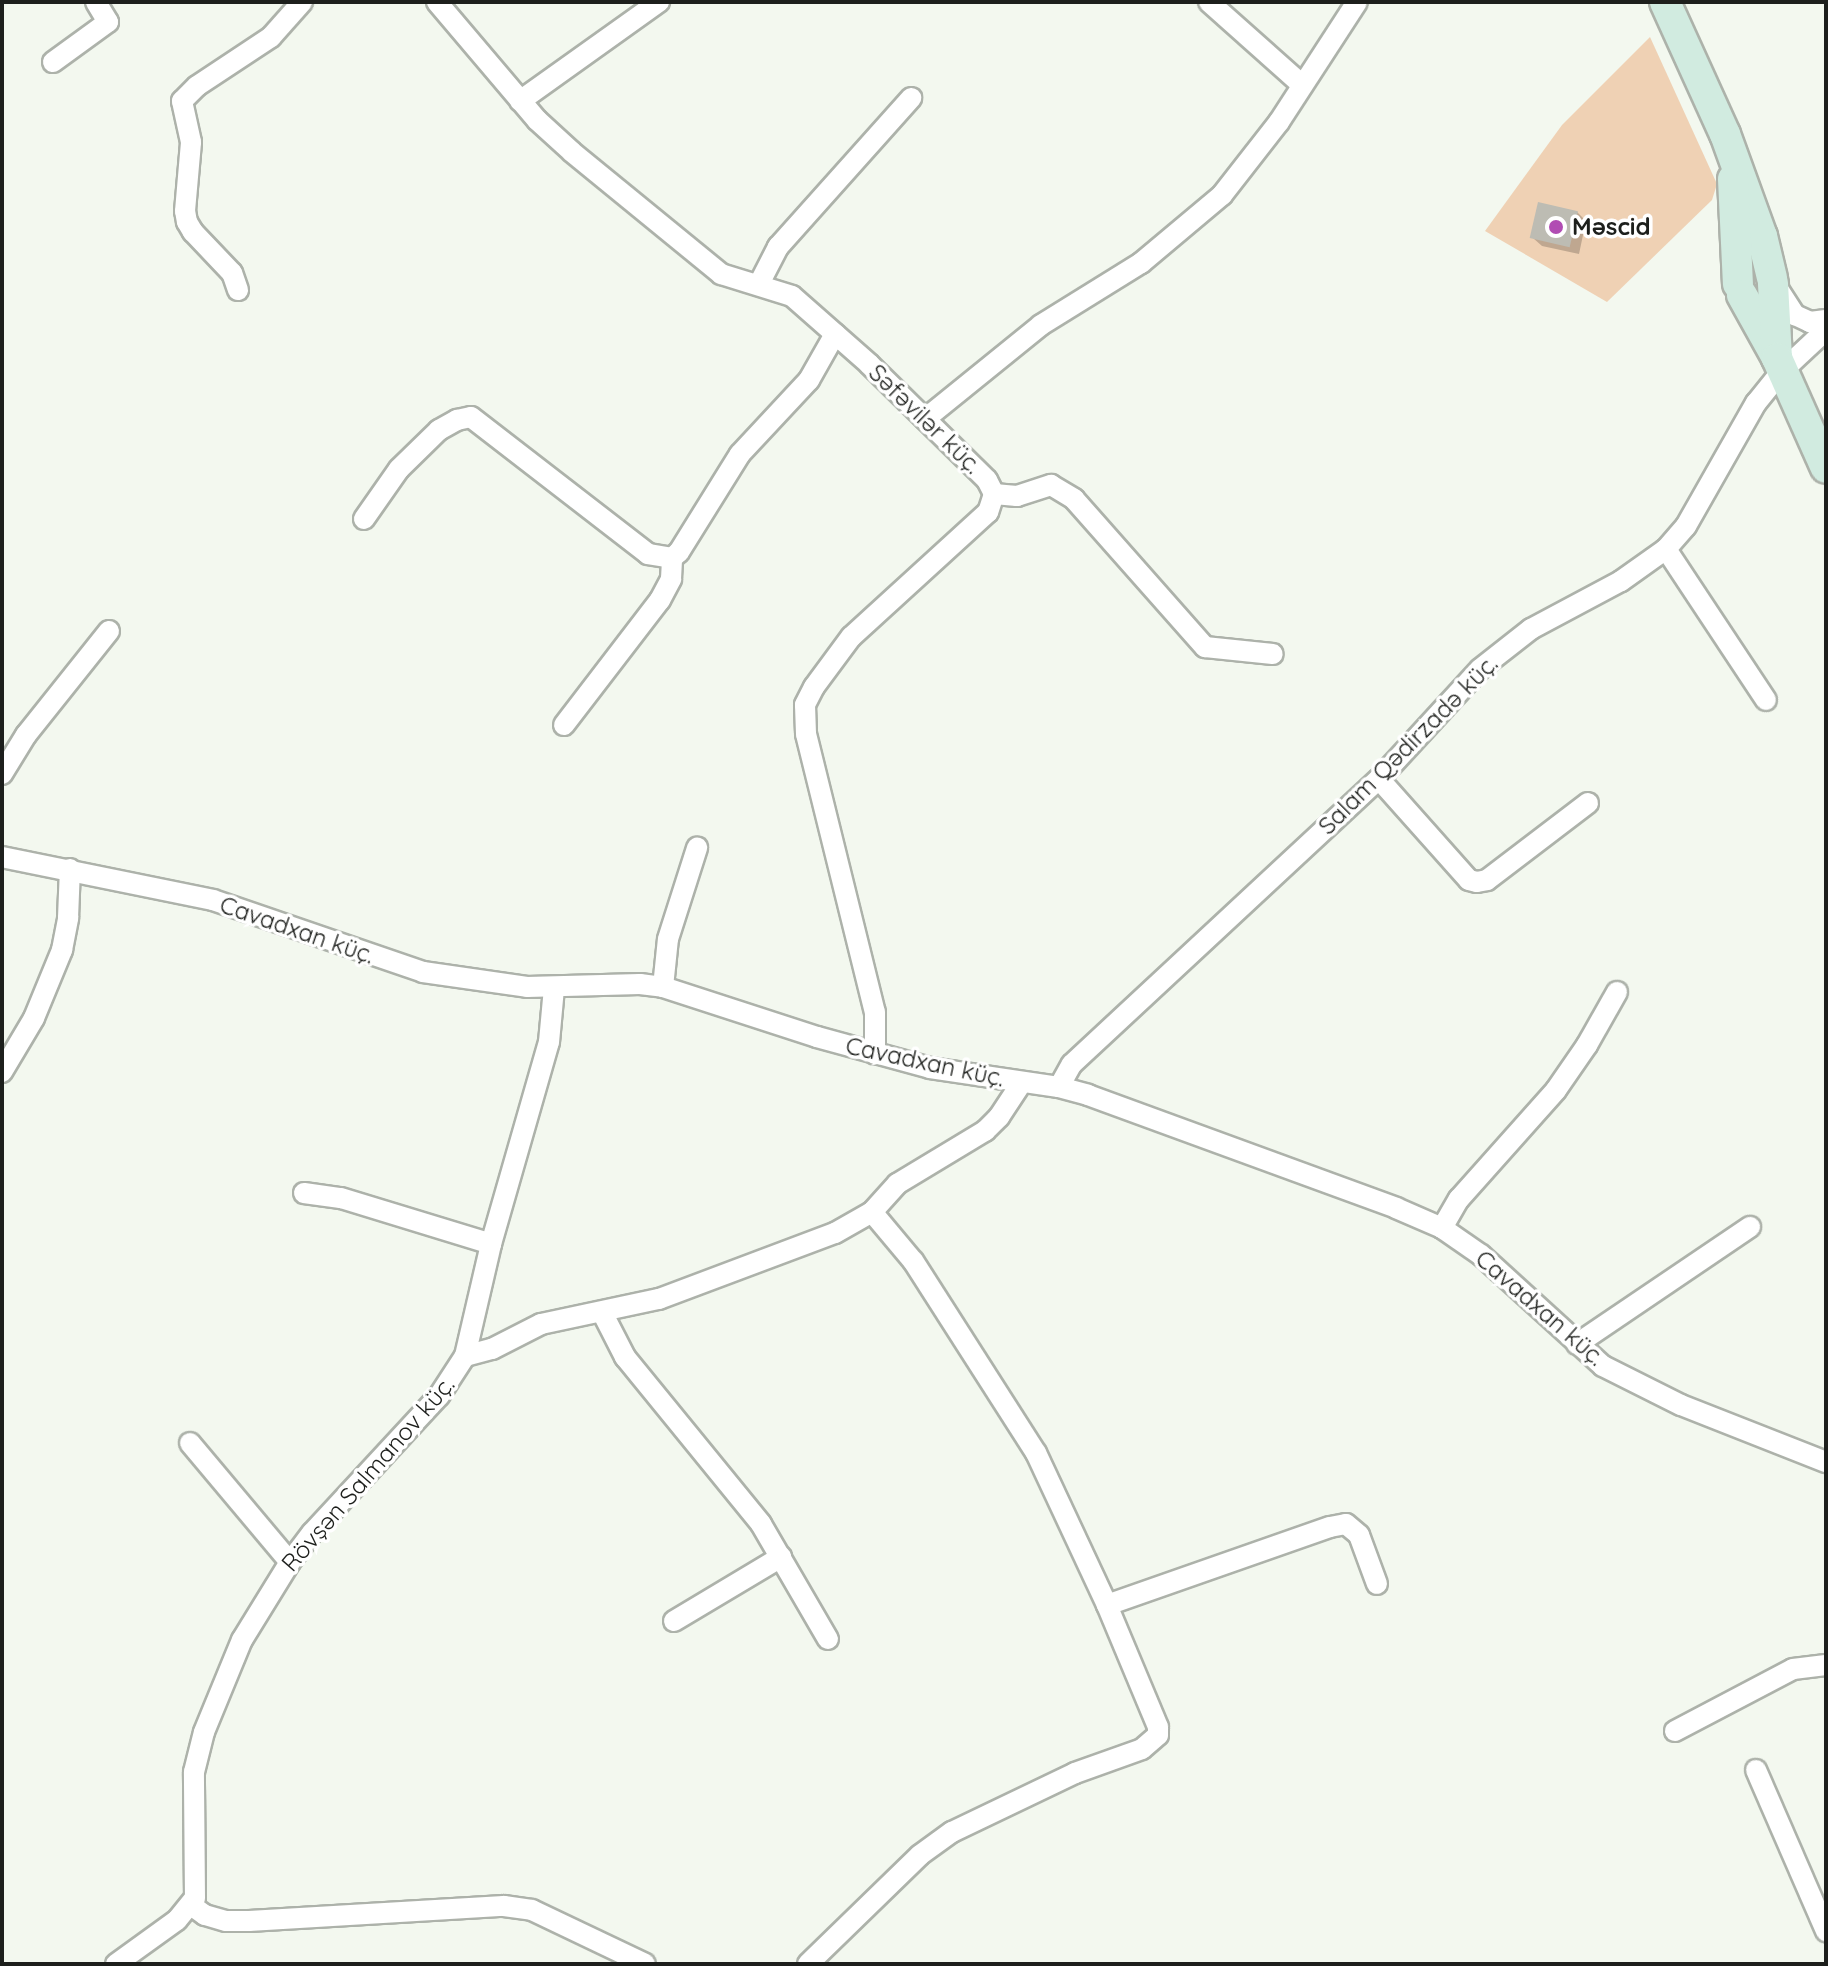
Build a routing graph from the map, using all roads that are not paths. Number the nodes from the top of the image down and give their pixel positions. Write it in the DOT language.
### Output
graph roads {
  1 [pos="96,2"];
  2 [pos="302,2"];
  3 [pos="437,2"];
  4 [pos="659,2"];
  5 [pos="1209,2"];
  6 [pos="1357,2"];
  7 [pos="1665,2"];
  8 [pos="53,62"];
  9 [pos="1302,85"];
  10 [pos="911,98"];
  11 [pos="520,101"];
  12 [pos="1732,153"];
  13 [pos="1772,281"];
  14 [pos="759,284"];
  15 [pos="238,290"];
  16 [pos="1740,290"];
  17 [pos="1826,320"];
  18 [pos="1826,330"];
  19 [pos="835,334"];
  20 [pos="1779,365"];
  21 [pos="925,419"];
  22 [pos="1823,452"];
  23 [pos="994,494"];
  24 [pos="364,519"];
  25 [pos="1666,549"];
  26 [pos="672,558"];
  27 [pos="109,631"];
  28 [pos="1273,654"];
  29 [pos="1766,700"];
  30 [pos="564,725"];
  31 [pos="2,774"];
  32 [pos="1379,779"];
  33 [pos="1588,803"];
  34 [pos="697,848"];
  35 [pos="2,857"];
  36 [pos="70,869"];
  37 [pos="663,987"];
  38 [pos="554,988"];
  39 [pos="1617,992"];
  40 [pos="875,1054"];
  41 [pos="2,1072"];
  42 [pos="1022,1082"];
  43 [pos="1059,1087"];
  44 [pos="304,1193"];
  45 [pos="872,1212"];
  46 [pos="1750,1227"];
  47 [pos="1442,1228"];
  48 [pos="491,1244"];
  49 [pos="602,1312"];
  50 [pos="1577,1344"];
  51 [pos="465,1356"];
  52 [pos="190,1443"];
  53 [pos="1826,1462"];
  54 [pos="781,1557"];
  55 [pos="290,1562"];
  56 [pos="1377,1584"];
  57 [pos="1107,1605"];
  58 [pos="674,1621"];
  59 [pos="828,1639"];
  60 [pos="1826,1665"];
  61 [pos="1675,1731"];
  62 [pos="1756,1770"];
  63 [pos="191,1905"];
  64 [pos="1826,1931"];
  65 [pos="116,1964"];
  66 [pos="645,1964"];
  67 [pos="808,1964"];
  1 -- 8 [label="street"];
  2 -- 15 [label="street"];
  3 -- 11 [label="street, Səfəvilər küç."];
  4 -- 11 [label="street"];
  5 -- 9 [label="street"];
  6 -- 9 [label="street"];
  7 -- 12 [label="street"];
  9 -- 21 [label="street"];
  10 -- 14 [label="street"];
  11 -- 14 [label="street, Səfəvilər küç."];
  12 -- 13 [label="street"];
  12 -- 16 [label="street"];
  13 -- 16 [label="street"];
  13 -- 17 [label="street"];
  13 -- 20 [label="street"];
  14 -- 19 [label="street, Səfəvilər küç."];
  16 -- 20 [label="street"];
  18 -- 20 [label="street, Salam Qədirzadə küç."];
  19 -- 21 [label="street, Səfəvilər küç."];
  19 -- 26 [label="street"];
  20 -- 22 [label="street"];
  20 -- 25 [label="street, Salam Qədirzadə küç."];
  21 -- 23 [label="street, Səfəvilər küç."];
  23 -- 28 [label="street"];
  23 -- 40 [label="street, Səfəvilər küç."];
  24 -- 26 [label="street"];
  25 -- 29 [label="street"];
  25 -- 32 [label="street, Salam Qədirzadə küç."];
  26 -- 30 [label="street"];
  27 -- 31 [label="street"];
  32 -- 33 [label="street"];
  32 -- 43 [label="street, Salam Qədirzadə küç."];
  34 -- 37 [label="street"];
  35 -- 36 [label="street, Cavadxan küç."];
  36 -- 38 [label="street, Cavadxan küç."];
  36 -- 41 [label="street"];
  37 -- 38 [label="street, Cavadxan küç."];
  37 -- 40 [label="street, Cavadxan küç."];
  38 -- 48 [label="street, Rövşən Salmanov küç."];
  39 -- 47 [label="street"];
  40 -- 42 [label="street, Cavadxan küç."];
  42 -- 43 [label="street, Cavadxan küç."];
  42 -- 45 [label="street"];
  43 -- 47 [label="street, Cavadxan küç."];
  44 -- 48 [label="street"];
  45 -- 49 [label="street"];
  45 -- 57 [label="street"];
  46 -- 50 [label="street"];
  47 -- 50 [label="street, Cavadxan küç."];
  48 -- 51 [label="street, Rövşən Salmanov küç."];
  49 -- 51 [label="street"];
  49 -- 54 [label="street"];
  50 -- 53 [label="street, Cavadxan küç."];
  51 -- 55 [label="street, Rövşən Salmanov küç."];
  52 -- 55 [label="street"];
  54 -- 58 [label="street"];
  54 -- 59 [label="street"];
  55 -- 63 [label="street, Rövşən Salmanov küç."];
  56 -- 57 [label="street"];
  57 -- 67 [label="street"];
  60 -- 61 [label="street"];
  62 -- 64 [label="street"];
  63 -- 65 [label="street"];
  63 -- 66 [label="street"];
}
